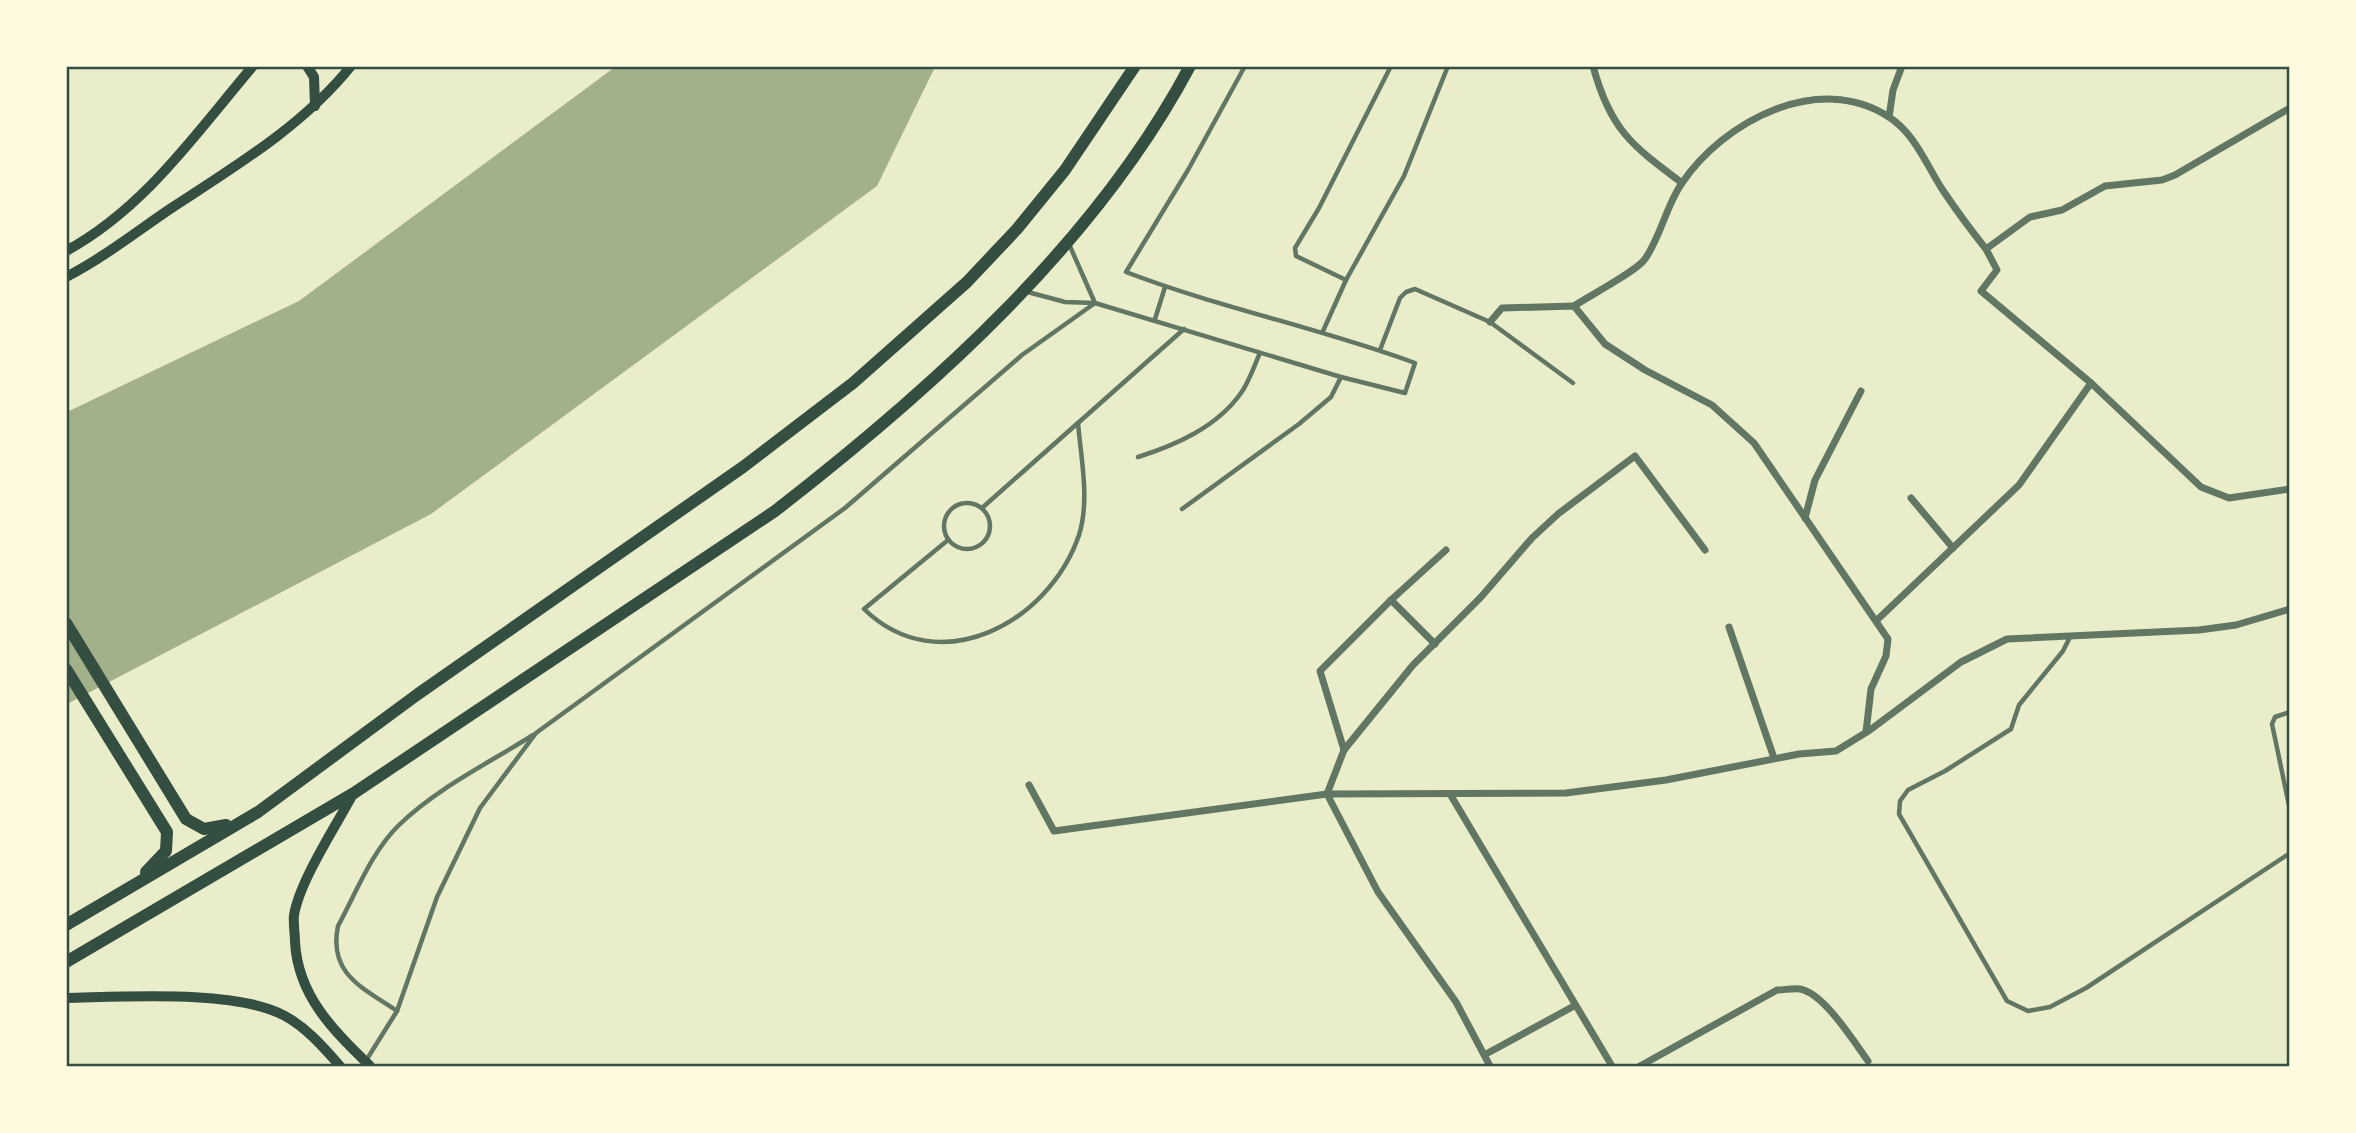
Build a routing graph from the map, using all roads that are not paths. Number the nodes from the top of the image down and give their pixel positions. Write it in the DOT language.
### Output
graph roads {
  1 [pos="253,66"];
  2 [pos="307,66"];
  3 [pos="351,66"];
  4 [pos="1135,66"];
  5 [pos="1190,66"];
  6 [pos="1245,66"];
  7 [pos="1391,66"];
  8 [pos="1448,66"];
  9 [pos="1593,66"];
  10 [pos="1902,66"];
  11 [pos="315,106"];
  12 [pos="2290,108"];
  13 [pos="1889,117"];
  14 [pos="1682,183"];
  15 [pos="1068,241"];
  16 [pos="1986,249"];
  17 [pos="66,251"];
  18 [pos="66,277"];
  19 [pos="1346,280"];
  20 [pos="1166,287"];
  21 [pos="1023,290"];
  22 [pos="1095,303"];
  23 [pos="1574,306"];
  24 [pos="1155,319"];
  25 [pos="1490,322"];
  26 [pos="1184,329"];
  27 [pos="1323,331"];
  28 [pos="1380,350"];
  29 [pos="1259,353"];
  30 [pos="1341,377"];
  31 [pos="1573,383"];
  32 [pos="2091,383"];
  33 [pos="1861,391"];
  34 [pos="1078,423"];
  35 [pos="1139,457"];
  36 [pos="2290,489"];
  37 [pos="1911,498"];
  38 [pos="982,508"];
  39 [pos="1182,509"];
  40 [pos="1805,518"];
  41 [pos="948,540"];
  42 [pos="1953,548"];
  43 [pos="1446,550"];
  44 [pos="1705,550"];
  45 [pos="1391,600"];
  46 [pos="2290,609"];
  47 [pos="1876,621"];
  48 [pos="66,624"];
  49 [pos="1729,627"];
  50 [pos="2070,635"];
  51 [pos="1435,644"];
  52 [pos="66,669"];
  53 [pos="2290,712"];
  54 [pos="536,733"];
  55 [pos="1866,733"];
  56 [pos="1344,750"];
  57 [pos="1774,758"];
  58 [pos="1028,785"];
  59 [pos="354,793"];
  60 [pos="1327,794"];
  61 [pos="1450,794"];
  62 [pos="2290,810"];
  63 [pos="258,812"];
  64 [pos="2290,853"];
  65 [pos="107,902"];
  66 [pos="66,925"];
  67 [pos="66,962"];
  68 [pos="66,998"];
  69 [pos="1574,1006"];
  70 [pos="397,1011"];
  71 [pos="1486,1054"];
  72 [pos="1868,1061"];
  73 [pos="367,1065"];
  74 [pos="340,1066"];
  75 [pos="1490,1066"];
  76 [pos="1612,1066"];
  77 [pos="1640,1066"];
  1 -- 17 [label="main road"];
  2 -- 11 [label="main road"];
  3 -- 11 [label="main road"];
  4 -- 63 [label="main road"];
  5 -- 15 [label="main road"];
  6 -- 20 [label="lane"];
  7 -- 19 [label="lane"];
  8 -- 19 [label="lane"];
  9 -- 14 [label="street"];
  10 -- 13 [label="street"];
  11 -- 18 [label="main road"];
  12 -- 16 [label="street"];
  13 -- 14 [label="street"];
  13 -- 16 [label="street"];
  14 -- 23 [label="street"];
  15 -- 21 [label="main road"];
  15 -- 22 [label="lane"];
  16 -- 32 [label="street"];
  19 -- 27 [label="lane"];
  20 -- 24 [label="lane"];
  20 -- 27 [label="lane"];
  21 -- 22 [label="lane"];
  21 -- 59 [label="main road"];
  22 -- 24 [label="lane"];
  22 -- 54 [label="lane"];
  23 -- 25 [label="street"];
  23 -- 40 [label="street"];
  24 -- 26 [label="lane"];
  25 -- 28 [label="lane"];
  25 -- 31 [label="lane"];
  26 -- 29 [label="lane"];
  26 -- 34 [label="lane"];
  27 -- 28 [label="lane"];
  28 -- 30 [label="lane"];
  29 -- 30 [label="lane"];
  29 -- 35 [label="lane"];
  30 -- 39 [label="lane"];
  32 -- 36 [label="street"];
  32 -- 42 [label="street"];
  33 -- 40 [label="street"];
  34 -- 38 [label="lane"];
  34 -- 41 [label="lane"];
  37 -- 42 [label="street"];
  38 -- 41 [label="lane"];
  38 -- 41 [label="lane"];
  40 -- 47 [label="street"];
  42 -- 47 [label="street"];
  43 -- 45 [label="street"];
  44 -- 51 [label="street"];
  45 -- 51 [label="street"];
  45 -- 56 [label="street"];
  46 -- 50 [label="street"];
  47 -- 55 [label="street"];
  48 -- 63 [label="main road"];
  49 -- 57 [label="street"];
  50 -- 55 [label="street"];
  50 -- 64 [label="lane"];
  51 -- 56 [label="street"];
  52 -- 65 [label="main road"];
  53 -- 62 [label="lane"];
  54 -- 70 [label="lane"];
  54 -- 70 [label="lane"];
  55 -- 57 [label="street"];
  56 -- 60 [label="street"];
  57 -- 61 [label="street"];
  58 -- 60 [label="street"];
  59 -- 67 [label="main road"];
  59 -- 73 [label="main road"];
  60 -- 61 [label="street"];
  60 -- 71 [label="street"];
  61 -- 69 [label="street"];
  63 -- 65 [label="main road"];
  65 -- 66 [label="main road"];
  68 -- 74 [label="main road"];
  69 -- 71 [label="street"];
  69 -- 76 [label="street"];
  70 -- 73 [label="lane"];
  71 -- 75 [label="street"];
  72 -- 77 [label="street"];
}
